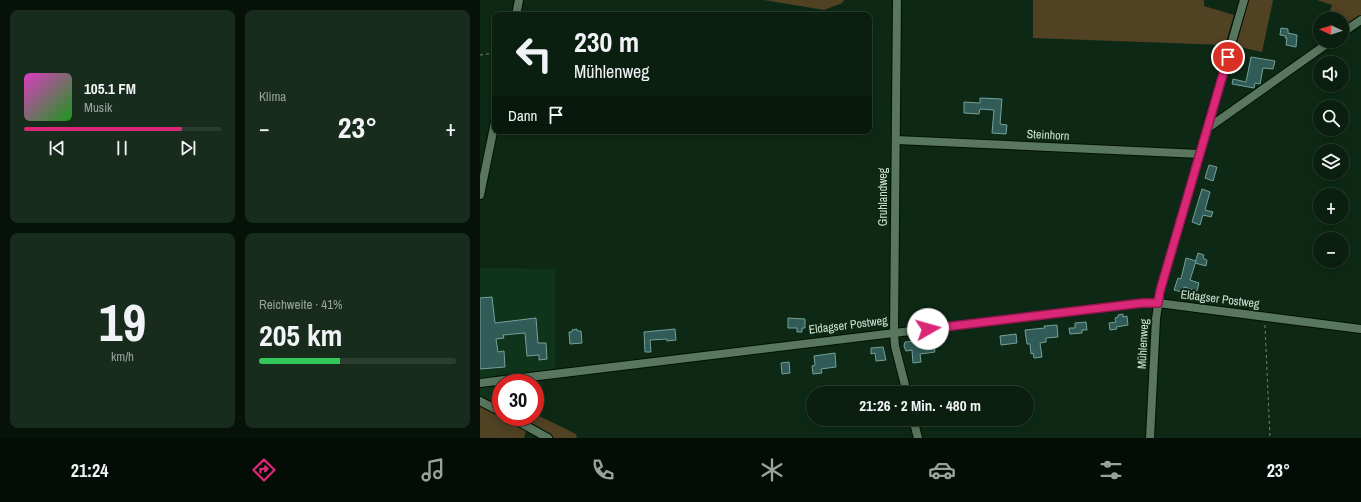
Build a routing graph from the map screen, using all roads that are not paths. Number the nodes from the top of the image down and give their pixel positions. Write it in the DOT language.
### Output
graph roads {
  1 [pos="519,0"];
  2 [pos="897,0"];
  3 [pos="1244,0"];
  4 [pos="517,12"];
  5 [pos="1361,20"];
  6 [pos="1349,28"];
  7 [pos="1321,48"];
  8 [pos="1208,128"];
  9 [pos="493,134"];
  10 [pos="896,140"];
  11 [pos="1200,154"];
  12 [pos="480,195"];
  13 [pos="1158,303"];
  14 [pos="1361,329"];
  15 [pos="894,332"];
  16 [pos="480,383"];
  17 [pos="905,386"];
  18 [pos="480,400"];
  19 [pos="492,407"];
  20 [pos="526,426"];
  21 [pos="915,426"];
  22 [pos="548,438"];
  23 [pos="918,438"];
  24 [pos="1150,438"];
  1 -- 4 [label="street"];
  2 -- 10 [label="street, Gruhlandweg"];
  3 -- 8 [label="street, Mühlenweg"];
  5 -- 6 [label="street"];
  7 -- 8 [label="street"];
  8 -- 11 [label="street, Mühlenweg"];
  9 -- 12 [label="street"];
  10 -- 11 [label="street, Steinhorn"];
  10 -- 15 [label="street, Gruhlandweg"];
  11 -- 13 [label="street, Mühlenweg"];
  13 -- 14 [label="street, Eldagser Postweg"];
  13 -- 15 [label="street, Eldagser Postweg"];
  13 -- 24 [label="street, Mühlenweg"];
  15 -- 16 [label="street, Eldagser Postweg"];
  15 -- 17 [label="street, Gruhlandweg"];
  18 -- 19 [label="street"];
  20 -- 22 [label="street"];
  21 -- 23 [label="street"];
}
